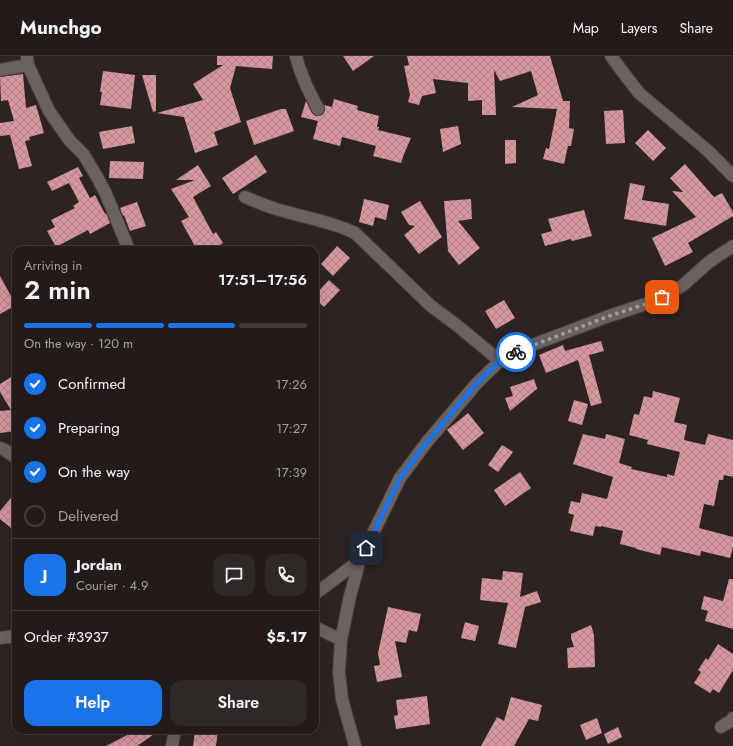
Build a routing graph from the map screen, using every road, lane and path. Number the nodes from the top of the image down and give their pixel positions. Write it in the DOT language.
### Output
graph roads {
  1 [pos="296,56"];
  2 [pos="611,56"];
  3 [pos="28,60"];
  4 [pos="0,70"];
  5 [pos="318,109"];
  6 [pos="733,176"];
  7 [pos="245,197"];
  8 [pos="127,246"];
  9 [pos="733,246"];
  10 [pos="500,361"];
  11 [pos="0,448"];
  12 [pos="12,455"];
  13 [pos="360,560"];
  14 [pos="333,580"];
  15 [pos="319,581"];
  16 [pos="319,591"];
  17 [pos="319,629"];
  18 [pos="12,636"];
  19 [pos="0,638"];
  20 [pos="341,640"];
  21 [pos="733,718"];
  22 [pos="721,727"];
  23 [pos="174,734"];
  24 [pos="172,746"];
  25 [pos="355,746"];
  1 -- 5 [label="street"];
  2 -- 6 [label="street"];
  3 -- 4 [label="street"];
  3 -- 8 [label="street"];
  7 -- 10 [label="street"];
  9 -- 10 [label="street"];
  10 -- 13 [label="street"];
  11 -- 12 [label="street"];
  13 -- 14 [label="street"];
  13 -- 20 [label="street"];
  14 -- 15 [label="street"];
  14 -- 16 [label="street"];
  17 -- 20 [label="street"];
  18 -- 19 [label="street"];
  20 -- 25 [label="street"];
  21 -- 22 [label="street"];
  23 -- 24 [label="street"];
}
